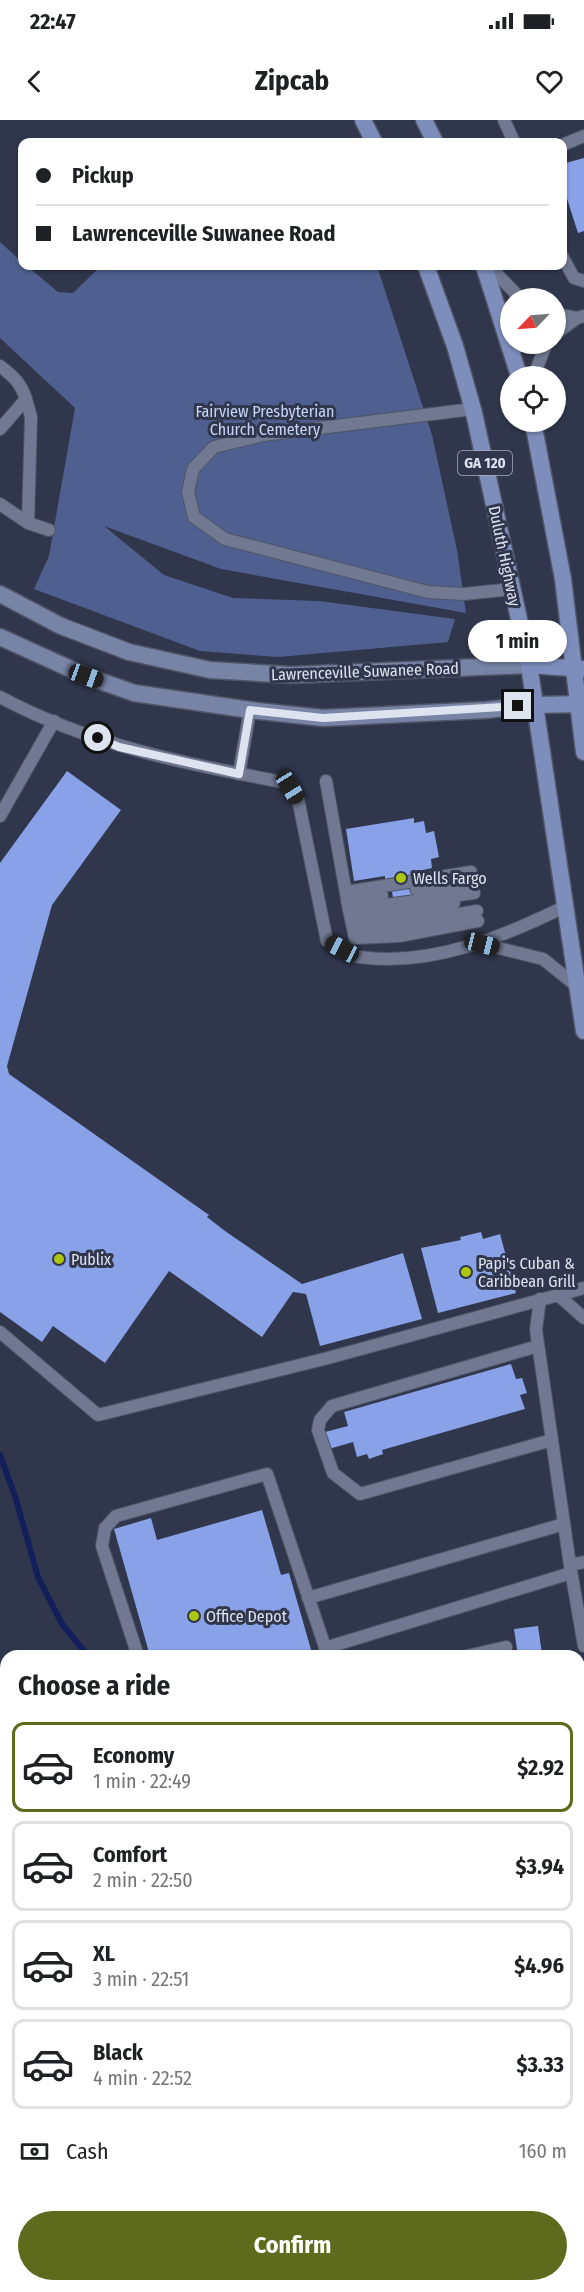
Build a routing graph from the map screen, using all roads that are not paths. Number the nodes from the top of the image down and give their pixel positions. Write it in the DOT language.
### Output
graph roads {
  1 [pos="363,120"];
  2 [pos="424,120"];
  3 [pos="504,120"];
  4 [pos="584,136"];
  5 [pos="372,138"];
  6 [pos="433,138"];
  7 [pos="512,138"];
  8 [pos="567,143"];
  9 [pos="567,265"];
  10 [pos="427,270"];
  11 [pos="484,270"];
  12 [pos="493,270"];
  13 [pos="584,281"];
  14 [pos="510,288"];
  15 [pos="580,317"];
  16 [pos="566,327"];
  17 [pos="0,366"];
  18 [pos="516,366"];
  19 [pos="26,399"];
  20 [pos="473,409"];
  21 [pos="0,429"];
  22 [pos="535,432"];
  23 [pos="0,504"];
  24 [pos="28,523"];
  25 [pos="49,530"];
  26 [pos="512,589"];
  27 [pos="0,594"];
  28 [pos="0,637"];
  29 [pos="529,665"];
  30 [pos="579,669"];
  31 [pos="0,697"];
  32 [pos="582,704"];
  33 [pos="534,705"];
  34 [pos="250,710"];
  35 [pos="54,721"];
  36 [pos="584,752"];
  37 [pos="239,774"];
  38 [pos="326,781"];
  39 [pos="0,816"];
  40 [pos="474,897"];
  41 [pos="566,906"];
  42 [pos="350,911"];
  43 [pos="482,944"];
  44 [pos="578,987"];
  45 [pos="584,1031"];
  46 [pos="584,1288"];
  47 [pos="558,1295"];
  48 [pos="540,1299"];
  49 [pos="584,1318"];
  50 [pos="0,1332"];
  51 [pos="538,1346"];
  52 [pos="552,1440"];
  53 [pos="564,1524"];
  54 [pos="584,1562"];
  55 [pos="571,1569"];
  56 [pos="308,1598"];
  57 [pos="584,1646"];
  58 [pos="506,1647"];
  59 [pos="136,1650"];
  60 [pos="325,1650"];
  61 [pos="332,1650"];
  62 [pos="493,1650"];
  1 -- 5 [label="main road"];
  2 -- 6 [label="main road"];
  3 -- 7 [label="lane"];
  4 -- 8 [label="lane"];
  9 -- 13 [label="lane"];
  10 -- 20 [label="main road, Duluth Highway / GA 120"];
  11 -- 18 [label="main road"];
  12 -- 14 [label="lane"];
  15 -- 16 [label="lane"];
  17 -- 19 [label="lane"];
  19 -- 21 [label="lane"];
  19 -- 24 [label="lane"];
  20 -- 26 [label="main road, Duluth Highway / GA 120"];
  20 -- 26 [label="lane"];
  22 -- 30 [label="main road"];
  23 -- 24 [label="lane"];
  24 -- 25 [label="lane"];
  26 -- 29 [label="main road, Duluth Highway / GA 120"];
  27 -- 29 [label="main road, Lawrenceville Suwanee Road"];
  28 -- 34 [label="main road"];
  29 -- 30 [label="main road"];
  29 -- 33 [label="main road, Duluth Highway / GA 120"];
  30 -- 32 [label="main road"];
  31 -- 35 [label="lane"];
  32 -- 33 [label="main road"];
  32 -- 36 [label="main road"];
  33 -- 34 [label="main road"];
  33 -- 41 [label="main road, Duluth Highway / GA 120"];
  34 -- 37 [label="lane"];
  35 -- 37 [label="lane"];
  35 -- 39 [label="lane"];
  37 -- 43 [label="lane"];
  38 -- 42 [label="lane"];
  40 -- 42 [label="lane"];
  40 -- 42 [label="lane"];
  40 -- 42 [label="lane"];
  41 -- 43 [label="lane"];
  41 -- 44 [label="main road, Duluth Highway / GA 120"];
  43 -- 44 [label="lane"];
  44 -- 45 [label="main road, Duluth Highway / GA 120"];
  46 -- 47 [label="lane"];
  47 -- 48 [label="lane"];
  47 -- 49 [label="lane"];
  48 -- 50 [label="lane"];
  48 -- 51 [label="lane"];
  51 -- 52 [label="lane"];
  51 -- 52 [label="lane"];
  52 -- 53 [label="lane"];
  53 -- 55 [label="lane"];
  53 -- 56 [label="lane"];
  54 -- 55 [label="lane"];
  55 -- 57 [label="lane"];
  55 -- 61 [label="lane"];
  56 -- 59 [label="lane"];
  56 -- 60 [label="lane"];
  58 -- 62 [label="lane"];
}
